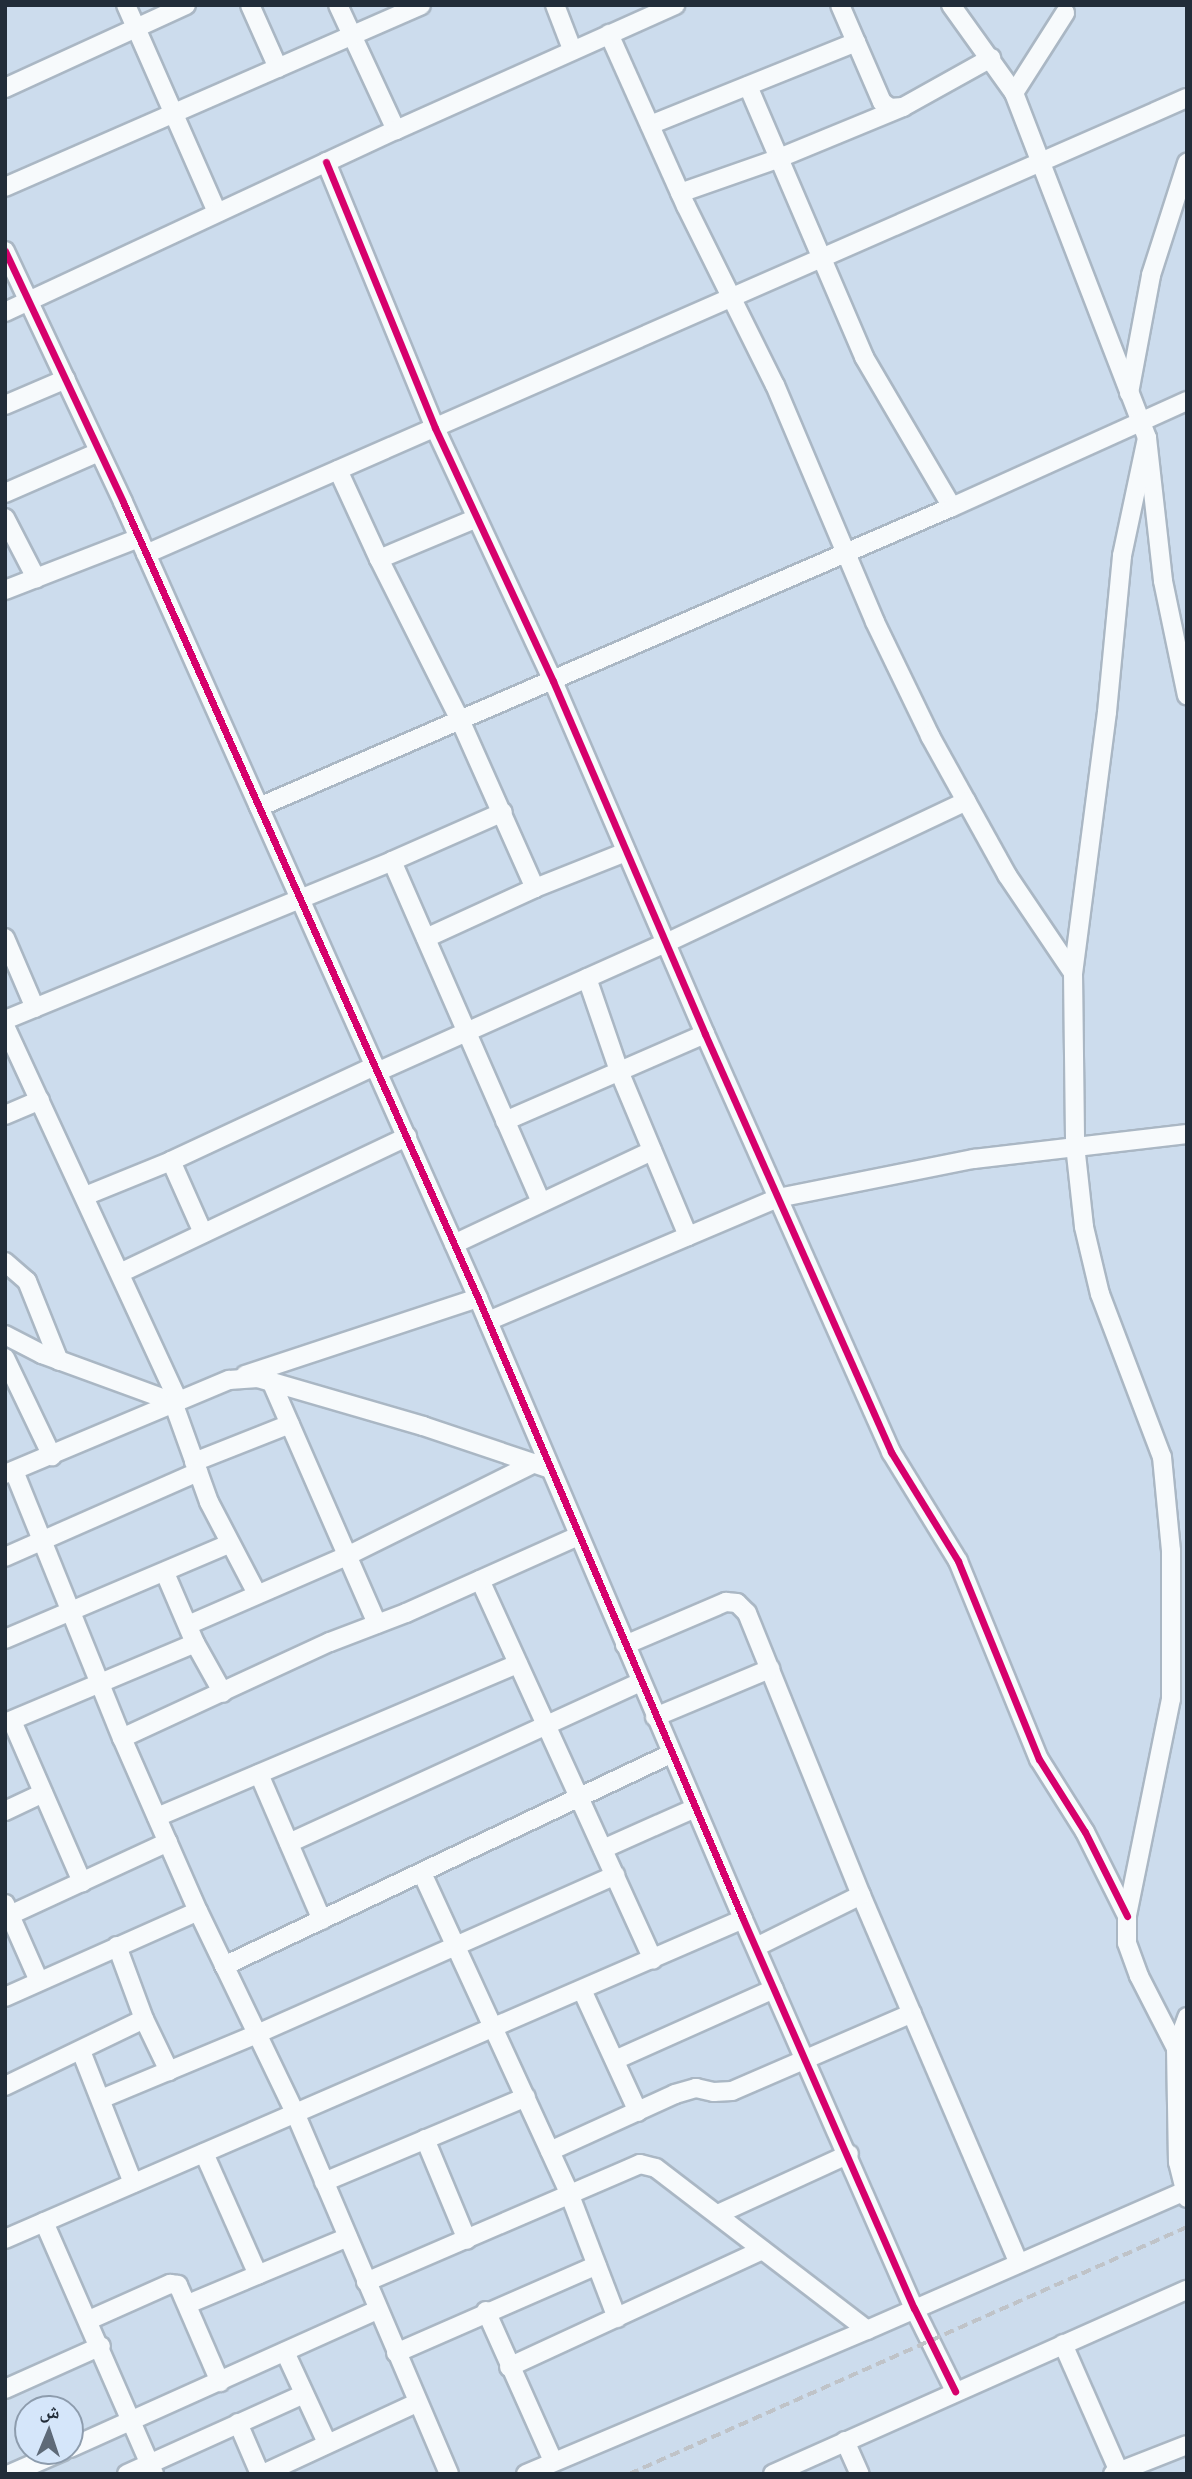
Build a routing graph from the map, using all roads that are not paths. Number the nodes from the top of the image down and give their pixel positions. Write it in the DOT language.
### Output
graph roads {
  1 [pos="126,5"];
  2 [pos="186,5"];
  3 [pos="250,5"];
  4 [pos="338,5"];
  5 [pos="421,5"];
  6 [pos="555,5"];
  7 [pos="675,5"];
  8 [pos="840,5"];
  9 [pos="951,5"];
  10 [pos="1067,8"];
  11 [pos="136,27"];
  12 [pos="609,34"];
  13 [pos="353,36"];
  14 [pos="856,42"];
  15 [pos="572,49"];
  16 [pos="991,58"];
  17 [pos="278,68"];
  18 [pos="748,86"];
  19 [pos="5,88"];
  20 [pos="1013,93"];
  21 [pos="1187,98"];
  22 [pos="903,107"];
  23 [pos="176,113"];
  24 [pos="650,125"];
  25 [pos="396,130"];
  26 [pos="777,159"];
  27 [pos="1040,161"];
  28 [pos="326,162"];
  29 [pos="1187,163"];
  30 [pos="5,187"];
  31 [pos="680,193"];
  32 [pos="217,212"];
  33 [pos="5,251"];
  34 [pos="821,259"];
  35 [pos="733,297"];
  36 [pos="30,300"];
  37 [pos="5,312"];
  38 [pos="66,379"];
  39 [pos="1129,395"];
  40 [pos="1187,401"];
  41 [pos="5,405"];
  42 [pos="1140,421"];
  43 [pos="435,428"];
  44 [pos="1147,438"];
  45 [pos="99,452"];
  46 [pos="338,470"];
  47 [pos="5,493"];
  48 [pos="952,507"];
  49 [pos="5,518"];
  50 [pos="477,518"];
  51 [pos="143,546"];
  52 [pos="846,552"];
  53 [pos="379,559"];
  54 [pos="36,578"];
  55 [pos="5,590"];
  56 [pos="553,681"];
  57 [pos="1187,696"];
  58 [pos="461,722"];
  59 [pos="966,801"];
  60 [pos="259,807"];
  61 [pos="503,812"];
  62 [pos="626,852"];
  63 [pos="393,862"];
  64 [pos="535,888"];
  65 [pos="299,898"];
  66 [pos="426,937"];
  67 [pos="5,938"];
  68 [pos="666,943"];
  69 [pos="1073,972"];
  70 [pos="587,978"];
  71 [pos="35,1007"];
  72 [pos="5,1020"];
  73 [pos="5,1026"];
  74 [pos="465,1032"];
  75 [pos="705,1034"];
  76 [pos="376,1069"];
  77 [pos="619,1070"];
  78 [pos="40,1100"];
  79 [pos="5,1115"];
  80 [pos="505,1121"];
  81 [pos="1187,1133"];
  82 [pos="407,1137"];
  83 [pos="1075,1145"];
  84 [pos="652,1151"];
  85 [pos="171,1161"];
  86 [pos="85,1196"];
  87 [pos="778,1199"];
  88 [pos="541,1202"];
  89 [pos="203,1233"];
  90 [pos="688,1236"];
  91 [pos="454,1244"];
  92 [pos="5,1262"];
  93 [pos="120,1273"];
  94 [pos="478,1298"];
  95 [pos="488,1321"];
  96 [pos="5,1335"];
  97 [pos="59,1361"];
  98 [pos="7,1366"];
  99 [pos="229,1380"];
  100 [pos="271,1381"];
  101 [pos="175,1401"];
  102 [pos="290,1424"];
  103 [pos="52,1456"];
  104 [pos="541,1465"];
  105 [pos="196,1467"];
  106 [pos="9,1473"];
  107 [pos="578,1536"];
  108 [pos="43,1543"];
  109 [pos="229,1544"];
  110 [pos="347,1556"];
  111 [pos="5,1557"];
  112 [pos="165,1573"];
  113 [pos="480,1580"];
  114 [pos="257,1594"];
  115 [pos="70,1611"];
  116 [pos="377,1624"];
  117 [pos="188,1625"];
  118 [pos="5,1639"];
  119 [pos="195,1643"];
  120 [pos="625,1645"];
  121 [pos="518,1664"];
  122 [pos="770,1669"];
  123 [pos="641,1682"];
  124 [pos="99,1684"];
  125 [pos="223,1693"];
  126 [pos="656,1717"];
  127 [pos="8,1722"];
  128 [pos="547,1726"];
  129 [pos="122,1738"];
  130 [pos="671,1754"];
  131 [pos="259,1774"];
  132 [pos="43,1793"];
  133 [pos="580,1799"];
  134 [pos="695,1808"];
  135 [pos="5,1811"];
  136 [pos="157,1817"];
  137 [pos="168,1842"];
  138 [pos="289,1843"];
  139 [pos="603,1849"];
  140 [pos="422,1873"];
  141 [pos="615,1875"];
  142 [pos="82,1882"];
  143 [pos="862,1895"];
  144 [pos="8,1910"];
  145 [pos="198,1911"];
  146 [pos="1127,1916"];
  147 [pos="743,1919"];
  148 [pos="322,1920"];
  149 [pos="117,1947"];
  150 [pos="457,1947"];
  151 [pos="756,1947"];
  152 [pos="653,1959"];
  153 [pos="225,1966"];
  154 [pos="39,1981"];
  155 [pos="774,1989"];
  156 [pos="582,1990"];
  157 [pos="5,1997"];
  158 [pos="912,2013"];
  159 [pos="1187,2017"];
  160 [pos="144,2019"];
  161 [pos="495,2028"];
  162 [pos="257,2034"];
  163 [pos="1176,2048"];
  164 [pos="81,2051"];
  165 [pos="806,2059"];
  166 [pos="615,2060"];
  167 [pos="169,2071"];
  168 [pos="5,2086"];
  169 [pos="526,2097"];
  170 [pos="101,2099"];
  171 [pos="638,2112"];
  172 [pos="296,2115"];
  173 [pos="425,2139"];
  174 [pos="550,2151"];
  175 [pos="204,2152"];
  176 [pos="849,2154"];
  177 [pos="324,2182"];
  178 [pos="134,2183"];
  179 [pos="569,2193"];
  180 [pos="1186,2193"];
  181 [pos="718,2214"];
  182 [pos="44,2222"];
  183 [pos="348,2237"];
  184 [pos="5,2239"];
  185 [pos="467,2240"];
  186 [pos="762,2250"];
  187 [pos="1019,2263"];
  188 [pos="597,2265"];
  189 [pos="258,2274"];
  190 [pos="366,2282"];
  191 [pos="1187,2290"];
  192 [pos="188,2304"];
  193 [pos="914,2308"];
  194 [pos="377,2310"];
  195 [pos="486,2311"];
  196 [pos="617,2318"];
  197 [pos="89,2320"];
  198 [pos="867,2330"];
  199 [pos="1063,2344"];
  200 [pos="101,2346"];
  201 [pos="285,2352"];
  202 [pos="396,2353"];
  203 [pos="509,2367"];
  204 [pos="220,2382"];
  205 [pos="6,2387"];
  206 [pos="956,2391"];
  207 [pos="304,2394"];
  208 [pos="417,2403"];
  209 [pos="132,2422"];
  210 [pos="238,2423"];
  211 [pos="845,2441"];
  212 [pos="84,2442"];
  213 [pos="327,2443"];
  214 [pos="1187,2445"];
  215 [pos="553,2461"];
  216 [pos="31,2465"];
  217 [pos="152,2469"];
  218 [pos="1117,2473"];
  219 [pos="10,2474"];
  220 [pos="127,2474"];
  221 [pos="262,2474"];
  222 [pos="449,2474"];
  223 [pos="526,2474"];
  224 [pos="773,2474"];
  225 [pos="860,2474"];
  1 -- 11 [label="street"];
  2 -- 11 [label="street"];
  3 -- 17 [label="street"];
  4 -- 13 [label="street"];
  5 -- 13 [label="street"];
  6 -- 15 [label="street"];
  7 -- 12 [label="street"];
  8 -- 14 [label="street"];
  9 -- 16 [label="street"];
  10 -- 20 [label="street"];
  11 -- 19 [label="street"];
  11 -- 23 [label="street"];
  12 -- 15 [label="street"];
  12 -- 24 [label="street"];
  13 -- 17 [label="street"];
  13 -- 25 [label="street"];
  14 -- 18 [label="street"];
  14 -- 22 [label="street"];
  15 -- 25 [label="street"];
  16 -- 20 [label="street"];
  16 -- 22 [label="street"];
  17 -- 23 [label="street"];
  18 -- 24 [label="street"];
  18 -- 26 [label="street"];
  20 -- 27 [label="street"];
  21 -- 27 [label="street"];
  22 -- 26 [label="street"];
  23 -- 30 [label="street"];
  23 -- 32 [label="street"];
  24 -- 31 [label="street"];
  25 -- 28 [label="street"];
  26 -- 31 [label="street"];
  26 -- 34 [label="street"];
  27 -- 34 [label="street"];
  27 -- 39 [label="street"];
  28 -- 32 [label="street"];
  28 -- 43 [label="street"];
  29 -- 39 [label="street"];
  31 -- 35 [label="street"];
  32 -- 36 [label="street"];
  33 -- 36 [label="street"];
  34 -- 35 [label="street"];
  34 -- 48 [label="street"];
  35 -- 43 [label="street"];
  35 -- 52 [label="street"];
  36 -- 37 [label="street"];
  36 -- 38 [label="street"];
  38 -- 41 [label="street"];
  38 -- 45 [label="street"];
  39 -- 42 [label="street"];
  40 -- 42 [label="street"];
  42 -- 44 [label="street"];
  42 -- 48 [label="street"];
  43 -- 46 [label="street"];
  43 -- 50 [label="street"];
  44 -- 57 [label="street"];
  44 -- 69 [label="street"];
  45 -- 47 [label="street"];
  45 -- 51 [label="street"];
  46 -- 51 [label="street"];
  46 -- 53 [label="street"];
  48 -- 52 [label="street"];
  49 -- 54 [label="street"];
  50 -- 53 [label="street"];
  50 -- 56 [label="street"];
  51 -- 54 [label="street"];
  51 -- 60 [label="street"];
  52 -- 56 [label="street"];
  52 -- 59 [label="street"];
  53 -- 58 [label="street"];
  54 -- 55 [label="street"];
  56 -- 58 [label="street"];
  56 -- 62 [label="street"];
  58 -- 60 [label="street"];
  58 -- 61 [label="street"];
  59 -- 68 [label="street"];
  59 -- 69 [label="street"];
  60 -- 65 [label="street"];
  61 -- 63 [label="street"];
  61 -- 64 [label="street"];
  62 -- 64 [label="street"];
  62 -- 68 [label="street"];
  63 -- 65 [label="street"];
  63 -- 66 [label="street"];
  64 -- 66 [label="street"];
  65 -- 71 [label="street"];
  65 -- 76 [label="street"];
  66 -- 74 [label="street"];
  67 -- 71 [label="street"];
  68 -- 70 [label="street"];
  68 -- 75 [label="street"];
  69 -- 83 [label="street"];
  70 -- 74 [label="street"];
  70 -- 77 [label="street"];
  71 -- 72 [label="street"];
  73 -- 78 [label="street"];
  74 -- 76 [label="street"];
  74 -- 80 [label="street"];
  75 -- 77 [label="street"];
  75 -- 87 [label="street"];
  76 -- 82 [label="street"];
  76 -- 85 [label="street"];
  77 -- 80 [label="street"];
  77 -- 84 [label="street"];
  78 -- 79 [label="street"];
  78 -- 86 [label="street"];
  80 -- 88 [label="street"];
  81 -- 83 [label="street"];
  82 -- 89 [label="street"];
  82 -- 91 [label="street"];
  83 -- 87 [label="street"];
  83 -- 146 [label="street"];
  84 -- 88 [label="street"];
  84 -- 90 [label="street"];
  85 -- 86 [label="street"];
  85 -- 89 [label="street"];
  86 -- 93 [label="street"];
  87 -- 90 [label="street"];
  87 -- 146 [label="street"];
  88 -- 91 [label="street"];
  89 -- 93 [label="street"];
  90 -- 95 [label="street"];
  91 -- 94 [label="street"];
  92 -- 97 [label="street"];
  93 -- 101 [label="street"];
  94 -- 95 [label="street"];
  94 -- 99 [label="street"];
  95 -- 104 [label="street"];
  96 -- 97 [label="street"];
  97 -- 101 [label="street"];
  98 -- 103 [label="street"];
  99 -- 100 [label="street"];
  99 -- 101 [label="street"];
  100 -- 102 [label="street"];
  100 -- 104 [label="street"];
  101 -- 103 [label="street"];
  101 -- 105 [label="street"];
  102 -- 105 [label="street"];
  102 -- 110 [label="street"];
  103 -- 106 [label="street"];
  104 -- 107 [label="street"];
  104 -- 110 [label="street"];
  105 -- 108 [label="street"];
  105 -- 109 [label="street"];
  106 -- 108 [label="street"];
  107 -- 113 [label="street"];
  107 -- 120 [label="street"];
  108 -- 111 [label="street"];
  108 -- 115 [label="street"];
  109 -- 112 [label="street"];
  109 -- 114 [label="street"];
  110 -- 114 [label="street"];
  110 -- 116 [label="street"];
  112 -- 115 [label="street"];
  112 -- 117 [label="street"];
  113 -- 116 [label="street"];
  113 -- 121 [label="street"];
  114 -- 117 [label="street"];
  115 -- 118 [label="street"];
  115 -- 124 [label="street"];
  116 -- 125 [label="street"];
  117 -- 119 [label="street"];
  119 -- 124 [label="street"];
  119 -- 125 [label="street"];
  120 -- 122 [label="street"];
  120 -- 123 [label="street"];
  121 -- 128 [label="street"];
  121 -- 131 [label="street"];
  122 -- 126 [label="street"];
  122 -- 143 [label="street"];
  123 -- 126 [label="street"];
  123 -- 128 [label="street"];
  124 -- 127 [label="street"];
  124 -- 129 [label="street"];
  125 -- 129 [label="street"];
  126 -- 130 [label="street"];
  127 -- 132 [label="street"];
  128 -- 133 [label="street"];
  128 -- 138 [label="street"];
  129 -- 136 [label="street"];
  130 -- 133 [label="street"];
  130 -- 134 [label="street"];
  131 -- 136 [label="street"];
  131 -- 138 [label="street"];
  132 -- 135 [label="street"];
  132 -- 142 [label="street"];
  133 -- 139 [label="street"];
  133 -- 140 [label="street"];
  134 -- 139 [label="street"];
  134 -- 147 [label="street"];
  136 -- 137 [label="street"];
  137 -- 142 [label="street"];
  137 -- 145 [label="street"];
  138 -- 148 [label="street"];
  139 -- 141 [label="street"];
  140 -- 148 [label="street"];
  140 -- 150 [label="street"];
  141 -- 150 [label="street"];
  141 -- 152 [label="street"];
  142 -- 144 [label="street"];
  143 -- 151 [label="street"];
  143 -- 158 [label="street"];
  144 -- 154 [label="street"];
  145 -- 149 [label="street"];
  145 -- 153 [label="street"];
  146 -- 163 [label="street"];
  147 -- 151 [label="street"];
  147 -- 152 [label="street"];
  148 -- 153 [label="street"];
  149 -- 154 [label="street"];
  149 -- 160 [label="street"];
  150 -- 161 [label="street"];
  150 -- 162 [label="street"];
  151 -- 155 [label="street"];
  152 -- 156 [label="street"];
  153 -- 162 [label="street"];
  154 -- 157 [label="street"];
  155 -- 165 [label="street"];
  155 -- 166 [label="street"];
  156 -- 161 [label="street"];
  156 -- 166 [label="street"];
  158 -- 165 [label="street"];
  158 -- 187 [label="street"];
  159 -- 163 [label="street"];
  160 -- 164 [label="street"];
  160 -- 167 [label="street"];
  161 -- 169 [label="street"];
  161 -- 172 [label="street"];
  162 -- 167 [label="street"];
  162 -- 172 [label="street"];
  163 -- 180 [label="street"];
  164 -- 168 [label="street"];
  164 -- 170 [label="street"];
  165 -- 171 [label="street"];
  165 -- 176 [label="street"];
  166 -- 171 [label="street"];
  167 -- 170 [label="street"];
  169 -- 173 [label="street"];
  169 -- 174 [label="street"];
  170 -- 178 [label="street"];
  171 -- 174 [label="street"];
  172 -- 175 [label="street"];
  172 -- 177 [label="street"];
  173 -- 177 [label="street"];
  173 -- 185 [label="street"];
  174 -- 179 [label="street"];
  175 -- 178 [label="street"];
  175 -- 189 [label="street"];
  176 -- 181 [label="street"];
  176 -- 193 [label="street"];
  177 -- 183 [label="street"];
  178 -- 182 [label="street"];
  179 -- 181 [label="street"];
  179 -- 185 [label="street"];
  179 -- 188 [label="street"];
  180 -- 187 [label="street"];
  181 -- 186 [label="street"];
  182 -- 184 [label="street"];
  182 -- 197 [label="street"];
  183 -- 189 [label="street"];
  183 -- 190 [label="street"];
  185 -- 190 [label="street"];
  186 -- 196 [label="street"];
  186 -- 198 [label="street"];
  187 -- 193 [label="street"];
  188 -- 195 [label="street"];
  188 -- 196 [label="street"];
  189 -- 192 [label="street"];
  190 -- 194 [label="street"];
  191 -- 199 [label="street"];
  192 -- 197 [label="street"];
  192 -- 204 [label="street"];
  193 -- 198 [label="street"];
  193 -- 206 [label="street"];
  194 -- 201 [label="street"];
  194 -- 202 [label="street"];
  195 -- 202 [label="street"];
  195 -- 203 [label="street"];
  196 -- 203 [label="street"];
  197 -- 200 [label="street"];
  198 -- 215 [label="street"];
  199 -- 206 [label="street"];
  199 -- 218 [label="street"];
  200 -- 205 [label="street"];
  200 -- 209 [label="street"];
  201 -- 204 [label="street"];
  201 -- 207 [label="street"];
  202 -- 208 [label="street"];
  203 -- 215 [label="street"];
  204 -- 209 [label="street"];
  206 -- 211 [label="street"];
  207 -- 210 [label="street"];
  207 -- 213 [label="street"];
  208 -- 213 [label="street"];
  208 -- 222 [label="street"];
  209 -- 212 [label="street"];
  209 -- 217 [label="street"];
  210 -- 217 [label="street"];
  210 -- 221 [label="street"];
  211 -- 224 [label="street"];
  211 -- 225 [label="street"];
  213 -- 221 [label="street"];
  214 -- 218 [label="street"];
  215 -- 223 [label="street"];
  216 -- 219 [label="street"];
  217 -- 220 [label="street"];
}
